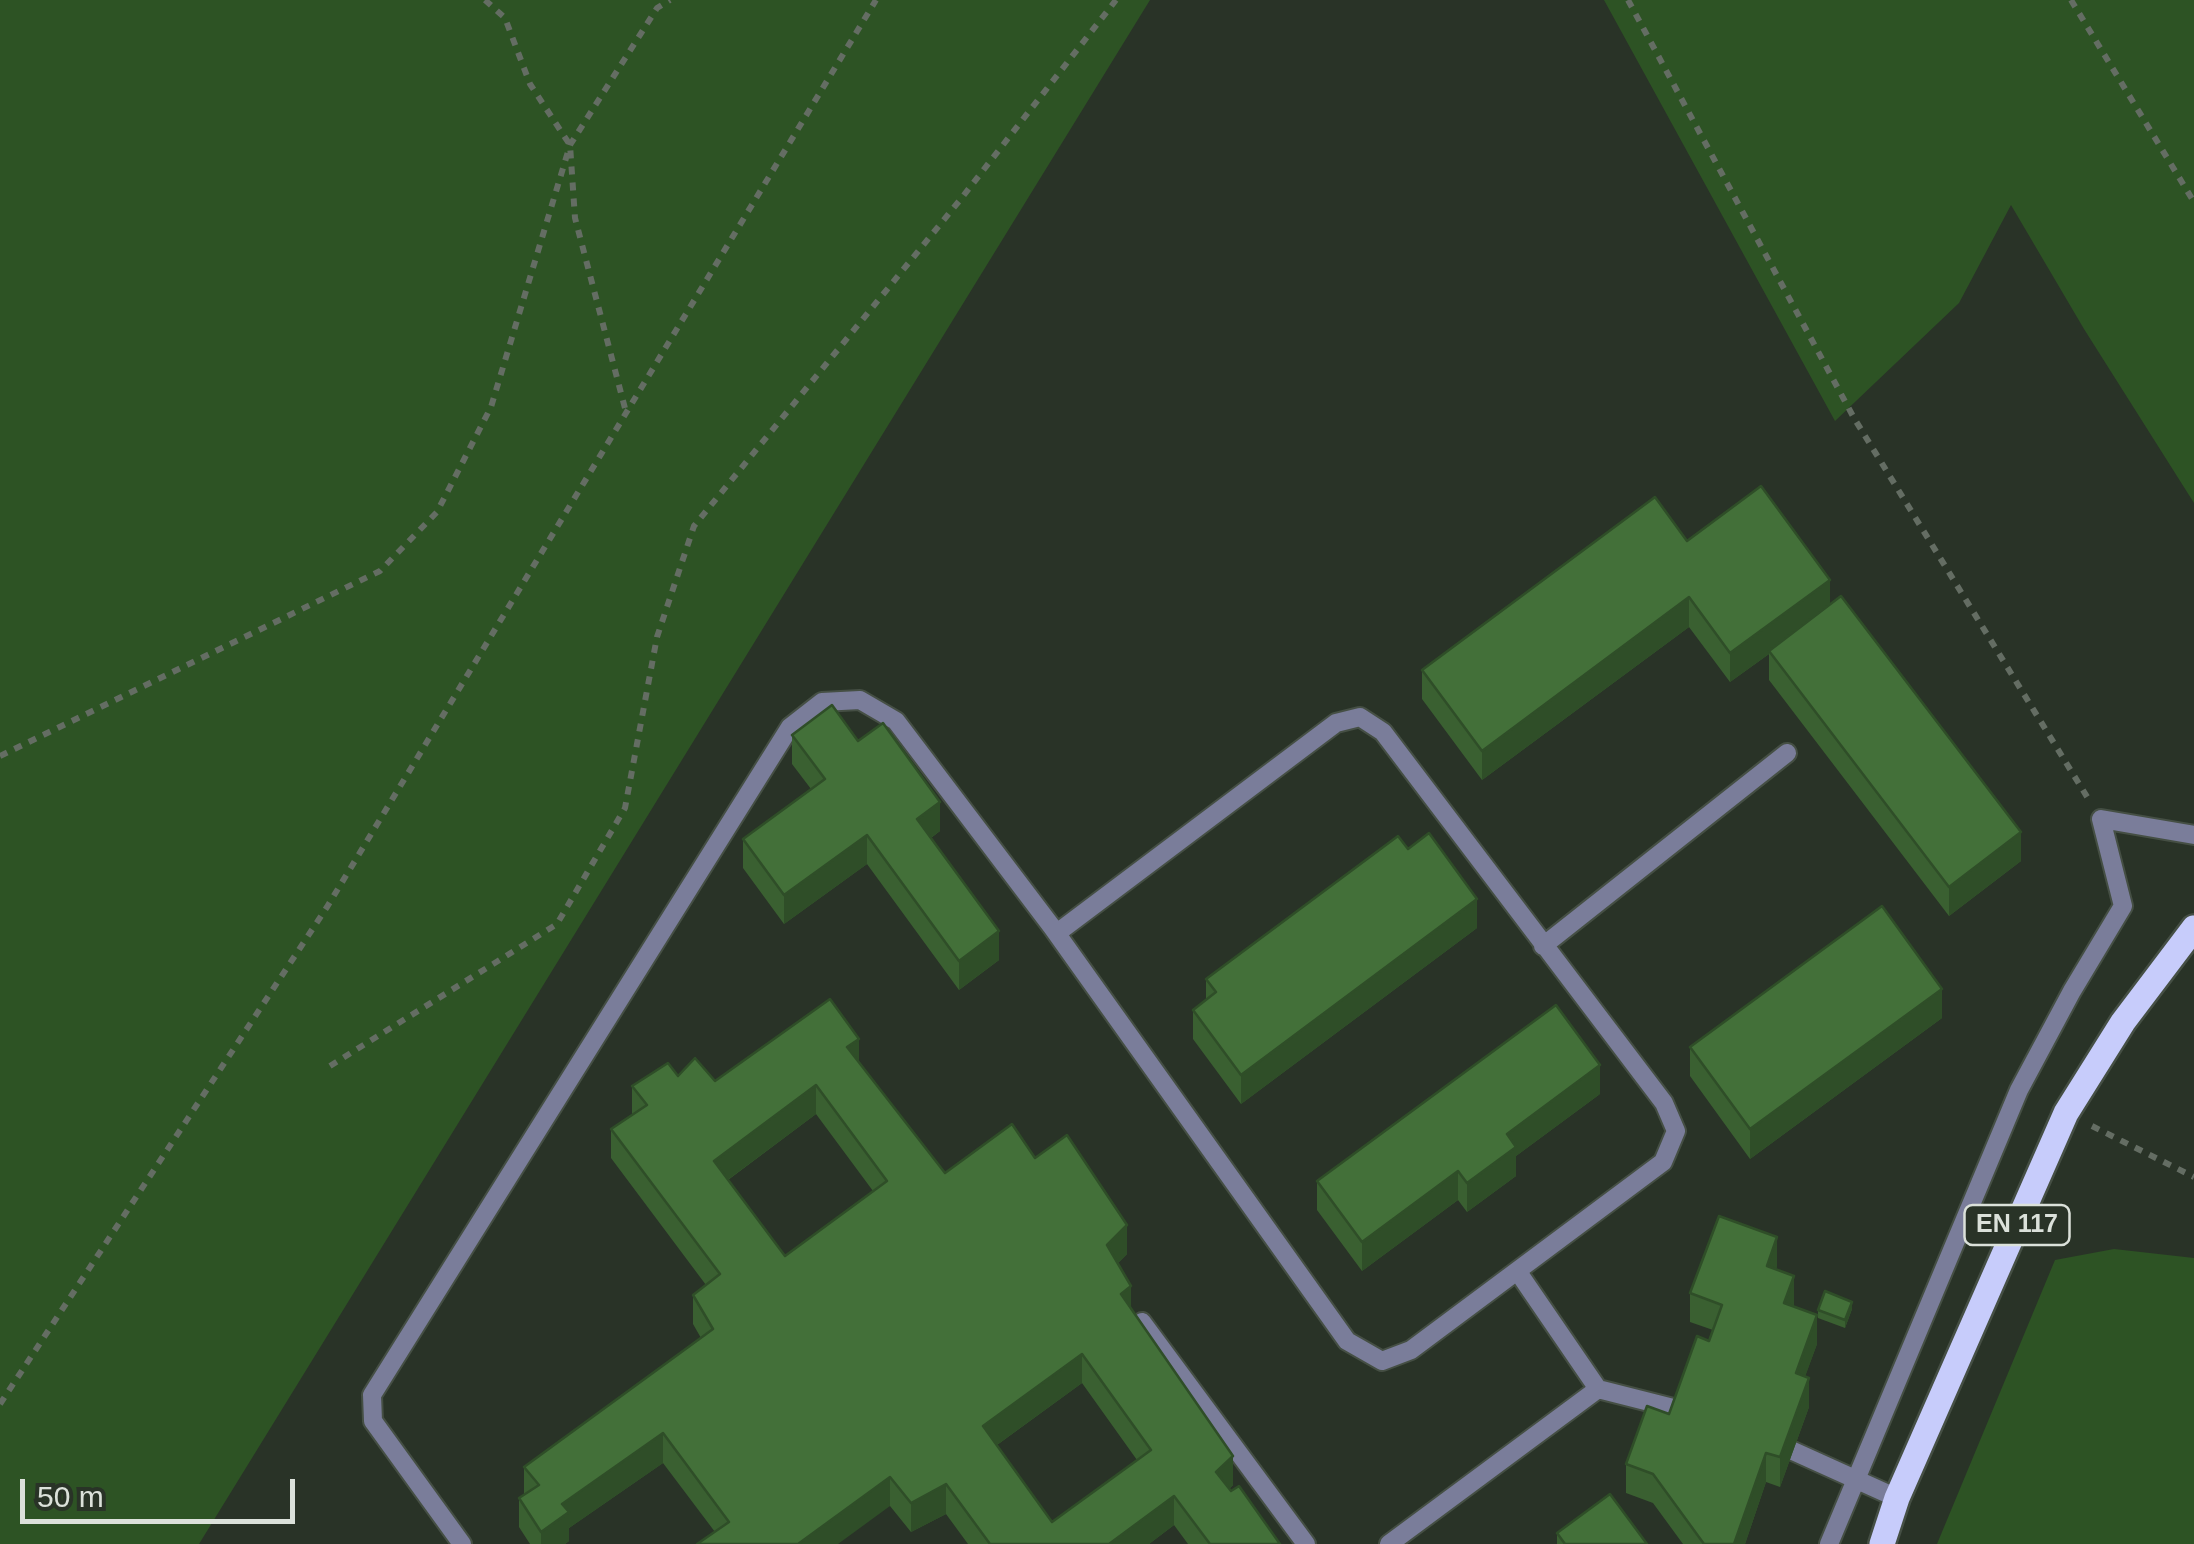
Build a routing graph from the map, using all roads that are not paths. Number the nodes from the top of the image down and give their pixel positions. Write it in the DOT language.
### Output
graph roads {
  1 [pos="1787,753"];
  2 [pos="2194,835"];
  3 [pos="2194,928"];
  4 [pos="1057,933"];
  5 [pos="1543,946"];
  6 [pos="1518,1272"];
  7 [pos="1142,1322"];
  8 [pos="1598,1389"];
  9 [pos="1681,1410"];
  10 [pos="1793,1450"];
  11 [pos="1856,1480"];
  12 [pos="1897,1498"];
  13 [pos="462,1544"];
  14 [pos="1306,1544"];
  15 [pos="1389,1544"];
  16 [pos="1829,1544"];
  17 [pos="1882,1544"];
  1 -- 5 [label="lane"];
  2 -- 11 [label="lane"];
  3 -- 12 [label="main road, EN 117"];
  4 -- 5 [label="lane"];
  4 -- 6 [label="lane"];
  4 -- 13 [label="lane"];
  5 -- 6 [label="lane"];
  6 -- 8 [label="lane"];
  7 -- 14 [label="lane"];
  8 -- 9 [label="lane"];
  8 -- 15 [label="lane"];
  10 -- 11 [label="lane"];
  11 -- 12 [label="lane"];
  11 -- 16 [label="lane"];
  12 -- 17 [label="main road, EN 117"];
}
